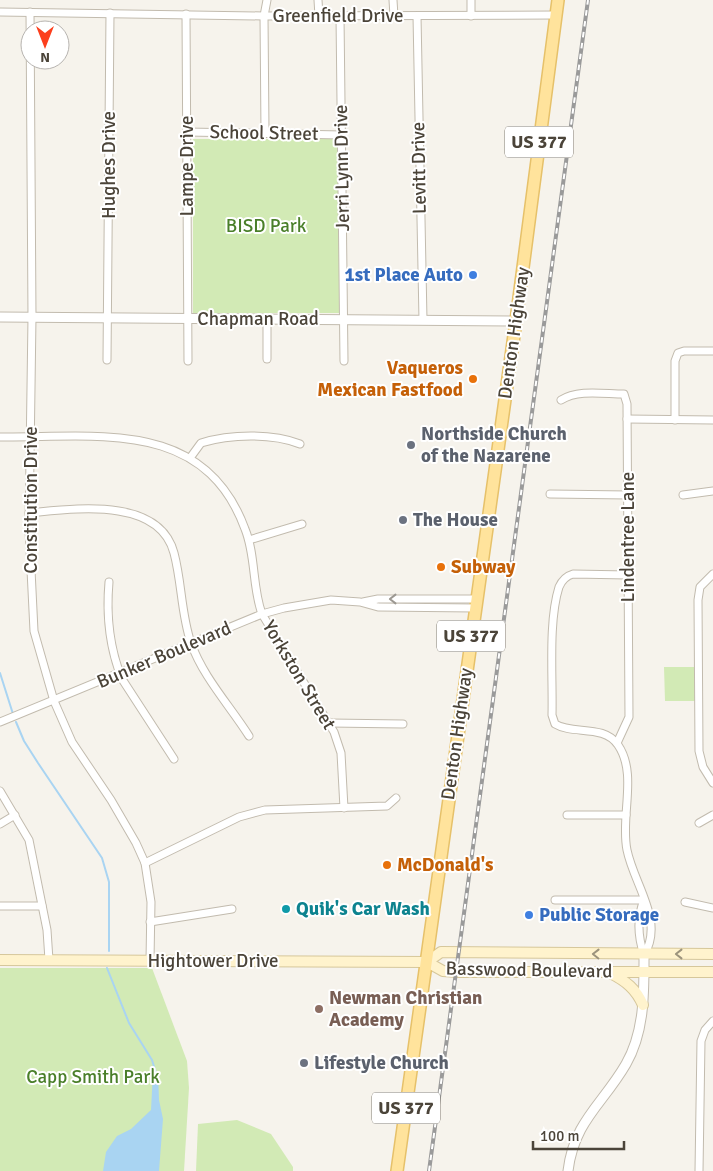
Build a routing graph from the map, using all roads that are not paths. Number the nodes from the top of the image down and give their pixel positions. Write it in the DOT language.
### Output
graph roads {
  1 [pos="266,0"];
  2 [pos="318,0"];
  3 [pos="394,0"];
  4 [pos="471,0"];
  5 [pos="558,0"];
  6 [pos="0,12"];
  7 [pos="30,12"];
  8 [pos="110,13"];
  9 [pos="186,14"];
  10 [pos="556,15"];
  11 [pos="264,16"];
  12 [pos="319,16"];
  13 [pos="340,16"];
  14 [pos="394,16"];
  15 [pos="418,16"];
  16 [pos="471,16"];
  17 [pos="187,132"];
  18 [pos="265,133"];
  19 [pos="342,135"];
  20 [pos="0,318"];
  21 [pos="32,318"];
  22 [pos="108,318"];
  23 [pos="187,318"];
  24 [pos="267,319"];
  25 [pos="345,319"];
  26 [pos="423,320"];
  27 [pos="516,321"];
  28 [pos="713,351"];
  29 [pos="267,359"];
  30 [pos="107,360"];
  31 [pos="188,360"];
  32 [pos="344,361"];
  33 [pos="561,400"];
  34 [pos="627,419"];
  35 [pos="675,420"];
  36 [pos="713,420"];
  37 [pos="0,437"];
  38 [pos="30,437"];
  39 [pos="300,444"];
  40 [pos="190,458"];
  41 [pos="713,491"];
  42 [pos="550,494"];
  43 [pos="628,494"];
  44 [pos="683,495"];
  45 [pos="29,513"];
  46 [pos="302,524"];
  47 [pos="249,540"];
  48 [pos="713,574"];
  49 [pos="628,575"];
  50 [pos="109,582"];
  51 [pos="415,599"];
  52 [pos="360,602"];
  53 [pos="476,604"];
  54 [pos="415,607"];
  55 [pos="262,614"];
  56 [pos="191,644"];
  57 [pos="120,674"];
  58 [pos="54,701"];
  59 [pos="0,722"];
  60 [pos="330,723"];
  61 [pos="403,724"];
  62 [pos="250,736"];
  63 [pos="617,742"];
  64 [pos="174,759"];
  65 [pos="713,784"];
  66 [pos="0,791"];
  67 [pos="396,798"];
  68 [pos="344,808"];
  69 [pos="15,815"];
  70 [pos="567,815"];
  71 [pos="626,815"];
  72 [pos="713,815"];
  73 [pos="699,823"];
  74 [pos="0,824"];
  75 [pos="144,863"];
  76 [pos="555,900"];
  77 [pos="644,900"];
  78 [pos="685,902"];
  79 [pos="0,906"];
  80 [pos="42,906"];
  81 [pos="232,908"];
  82 [pos="713,908"];
  83 [pos="150,922"];
  84 [pos="644,954"];
  85 [pos="713,954"];
  86 [pos="0,960"];
  87 [pos="50,960"];
  88 [pos="150,960"];
  89 [pos="427,962"];
  90 [pos="607,972"];
  91 [pos="644,972"];
  92 [pos="713,972"];
  93 [pos="643,1005"];
  94 [pos="713,1021"];
  95 [pos="397,1171"];
  96 [pos="568,1171"];
  97 [pos="699,1171"];
  1 -- 11 [label="street"];
  2 -- 12 [label="street"];
  3 -- 14 [label="street"];
  4 -- 16 [label="street"];
  5 -- 10 [label="main road, Denton Highway / US 377"];
  6 -- 7 [label="street, Greenfield Drive"];
  7 -- 8 [label="street, Greenfield Drive"];
  7 -- 21 [label="street, Constitution Drive"];
  8 -- 9 [label="street, Greenfield Drive"];
  8 -- 22 [label="street, Hughes Drive"];
  9 -- 11 [label="street, Greenfield Drive"];
  9 -- 17 [label="street, Lampe Drive"];
  10 -- 16 [label="street, Greenfield Drive"];
  10 -- 27 [label="main road, Denton Highway / US 377"];
  11 -- 12 [label="street, Greenfield Drive"];
  11 -- 18 [label="street"];
  12 -- 13 [label="street, Greenfield Drive"];
  13 -- 14 [label="street, Greenfield Drive"];
  13 -- 19 [label="street, Jerri Lynn Drive"];
  14 -- 15 [label="street, Greenfield Drive"];
  15 -- 16 [label="street, Greenfield Drive"];
  15 -- 26 [label="street, Levitt Drive"];
  17 -- 18 [label="street, School Street"];
  17 -- 23 [label="street, Lampe Drive"];
  18 -- 19 [label="street, School Street"];
  19 -- 25 [label="street, Jerri Lynn Drive"];
  20 -- 21 [label="street, Chapman Road"];
  21 -- 22 [label="street, Chapman Road"];
  21 -- 38 [label="street, Constitution Drive"];
  22 -- 23 [label="street, Chapman Road"];
  22 -- 30 [label="street, Hughes Drive"];
  23 -- 24 [label="street, Chapman Road"];
  23 -- 31 [label="street, Lampe Drive"];
  24 -- 25 [label="street, Chapman Road"];
  24 -- 29 [label="street"];
  25 -- 26 [label="street, Chapman Road"];
  25 -- 32 [label="street, Jerri Lynn Drive"];
  26 -- 27 [label="street, Chapman Road"];
  27 -- 53 [label="main road, Denton Highway / US 377"];
  28 -- 35 [label="street"];
  33 -- 34 [label="street, Lindentree Lane"];
  34 -- 35 [label="street"];
  34 -- 43 [label="street, Lindentree Lane"];
  35 -- 36 [label="street"];
  37 -- 38 [label="street, Yorkston Street"];
  38 -- 40 [label="street, Yorkston Street"];
  38 -- 45 [label="street, Constitution Drive"];
  39 -- 40 [label="street"];
  40 -- 47 [label="street, Yorkston Street"];
  41 -- 44 [label="street"];
  42 -- 43 [label="street"];
  43 -- 49 [label="street, Lindentree Lane"];
  45 -- 56 [label="street"];
  45 -- 58 [label="street, Constitution Drive"];
  46 -- 47 [label="street"];
  47 -- 55 [label="street, Yorkston Street"];
  48 -- 65 [label="street"];
  49 -- 63 [label="street, Lindentree Lane"];
  49 -- 63 [label="street"];
  50 -- 57 [label="street"];
  51 -- 52 [label="street, Bunker Boulevard, one-way"];
  51 -- 53 [label="street, Bunker Boulevard"];
  51 -- 54 [label="street"];
  52 -- 54 [label="street, Bunker Boulevard"];
  52 -- 55 [label="street, Bunker Boulevard"];
  53 -- 54 [label="street, Bunker Boulevard"];
  53 -- 89 [label="main road, Denton Highway / US 377"];
  55 -- 56 [label="street, Bunker Boulevard"];
  55 -- 60 [label="street, Yorkston Street"];
  56 -- 57 [label="street, Bunker Boulevard"];
  56 -- 62 [label="street"];
  57 -- 58 [label="street, Bunker Boulevard"];
  57 -- 64 [label="street"];
  58 -- 59 [label="street, Bunker Boulevard"];
  58 -- 75 [label="street, Constitution Drive"];
  60 -- 61 [label="street"];
  60 -- 68 [label="street, Yorkston Street"];
  63 -- 71 [label="street"];
  66 -- 69 [label="street"];
  67 -- 68 [label="street"];
  68 -- 75 [label="street"];
  69 -- 74 [label="street"];
  69 -- 80 [label="street"];
  70 -- 71 [label="street"];
  71 -- 77 [label="street"];
  72 -- 73 [label="street"];
  75 -- 83 [label="street, Constitution Drive"];
  76 -- 77 [label="street"];
  77 -- 84 [label="street"];
  77 -- 84 [label="street"];
  78 -- 82 [label="street"];
  79 -- 80 [label="street"];
  80 -- 87 [label="street"];
  81 -- 83 [label="street"];
  83 -- 88 [label="street, Constitution Drive"];
  85 -- 84 [label="main road, Basswood Boulevard, one-way"];
  84 -- 89 [label="main road, Basswood Boulevard, one-way"];
  84 -- 91 [label="street"];
  86 -- 87 [label="main road, Hightower Drive"];
  87 -- 88 [label="main road, Hightower Drive"];
  88 -- 89 [label="main road, Hightower Drive"];
  89 -- 90 [label="main road, Basswood Boulevard"];
  89 -- 95 [label="main road, Denton Highway / US 377"];
  90 -- 91 [label="main road, Basswood Boulevard"];
  90 -- 93 [label="main road"];
  91 -- 92 [label="main road, Basswood Boulevard"];
  91 -- 93 [label="street"];
  93 -- 96 [label="street"];
  94 -- 97 [label="street"];
}
